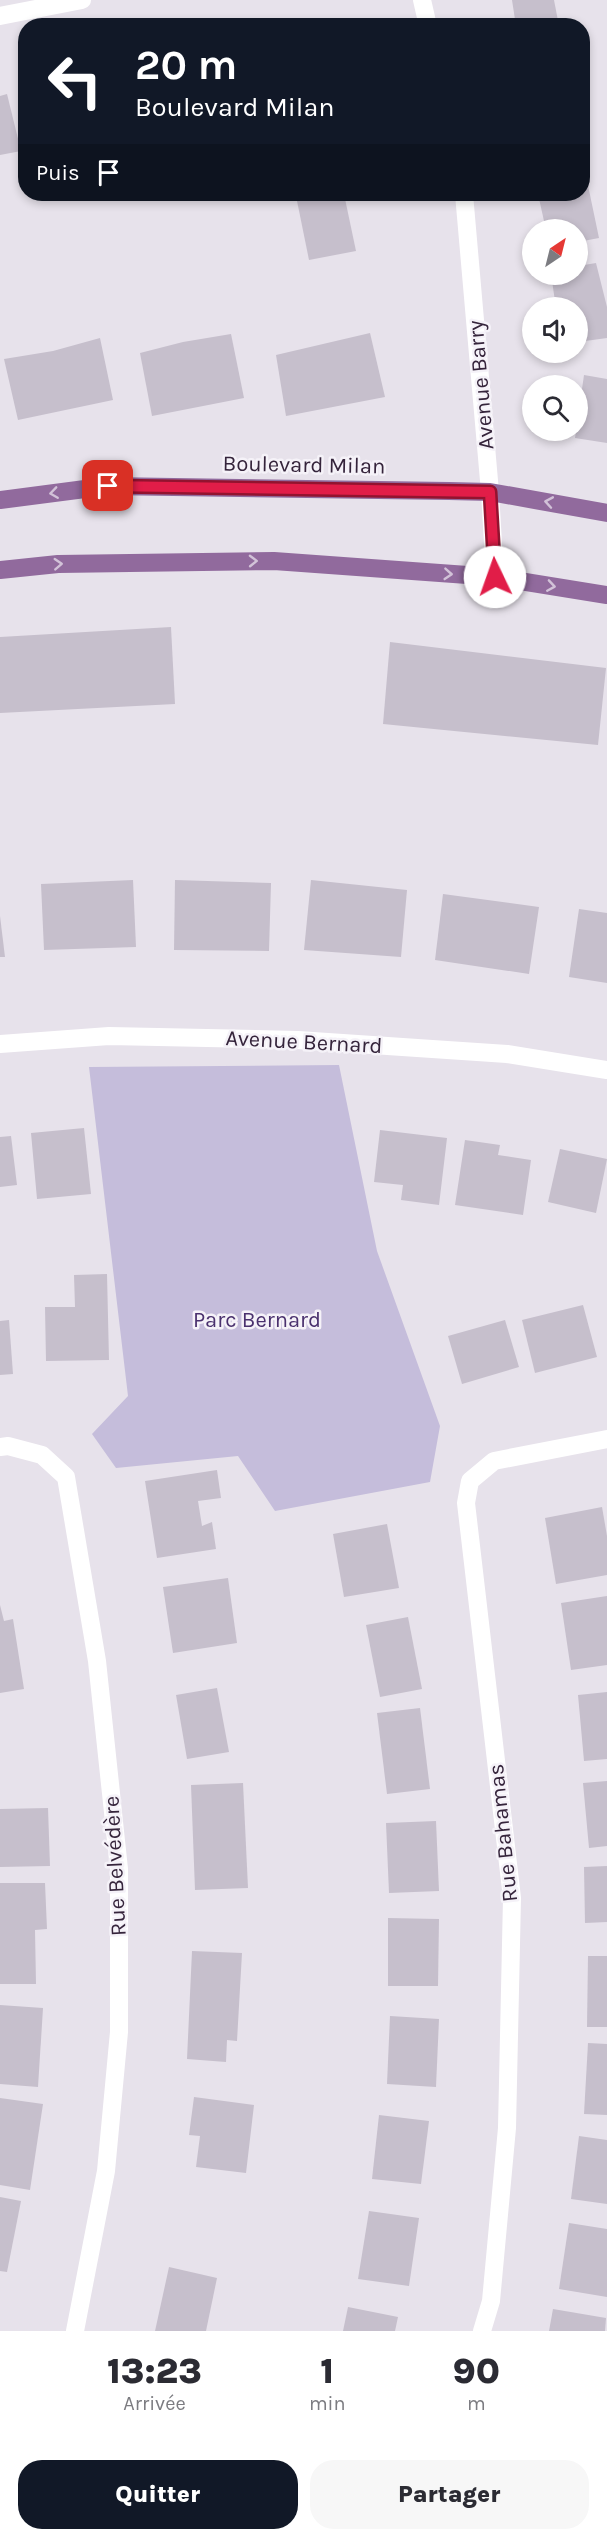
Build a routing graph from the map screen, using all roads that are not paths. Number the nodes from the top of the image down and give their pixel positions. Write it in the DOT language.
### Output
graph roads {
  1 [pos="82,0"];
  2 [pos="422,0"];
  3 [pos="0,16"];
  4 [pos="426,18"];
  5 [pos="465,201"];
  6 [pos="490,492"];
  7 [pos="0,500"];
  8 [pos="607,513"];
  9 [pos="0,570"];
  10 [pos="495,577"];
  11 [pos="607,595"];
  12 [pos="0,1044"];
  13 [pos="607,1070"];
  14 [pos="607,1439"];
  15 [pos="0,1447"];
  16 [pos="75,2331"];
  17 [pos="482,2331"];
  1 -- 3 [label="street"];
  2 -- 4 [label="street"];
  5 -- 6 [label="street, Avenue Barry"];
  6 -- 7 [label="main road, Boulevard Milan, one-way"];
  8 -- 6 [label="main road, Boulevard Milan, one-way"];
  6 -- 10 [label="street, Avenue Barry"];
  9 -- 10 [label="main road, one-way"];
  10 -- 11 [label="main road, one-way"];
  12 -- 13 [label="street, Avenue Bernard"];
  14 -- 17 [label="street, Rue Bahamas"];
  15 -- 16 [label="street, Rue Belvédère"];
}
